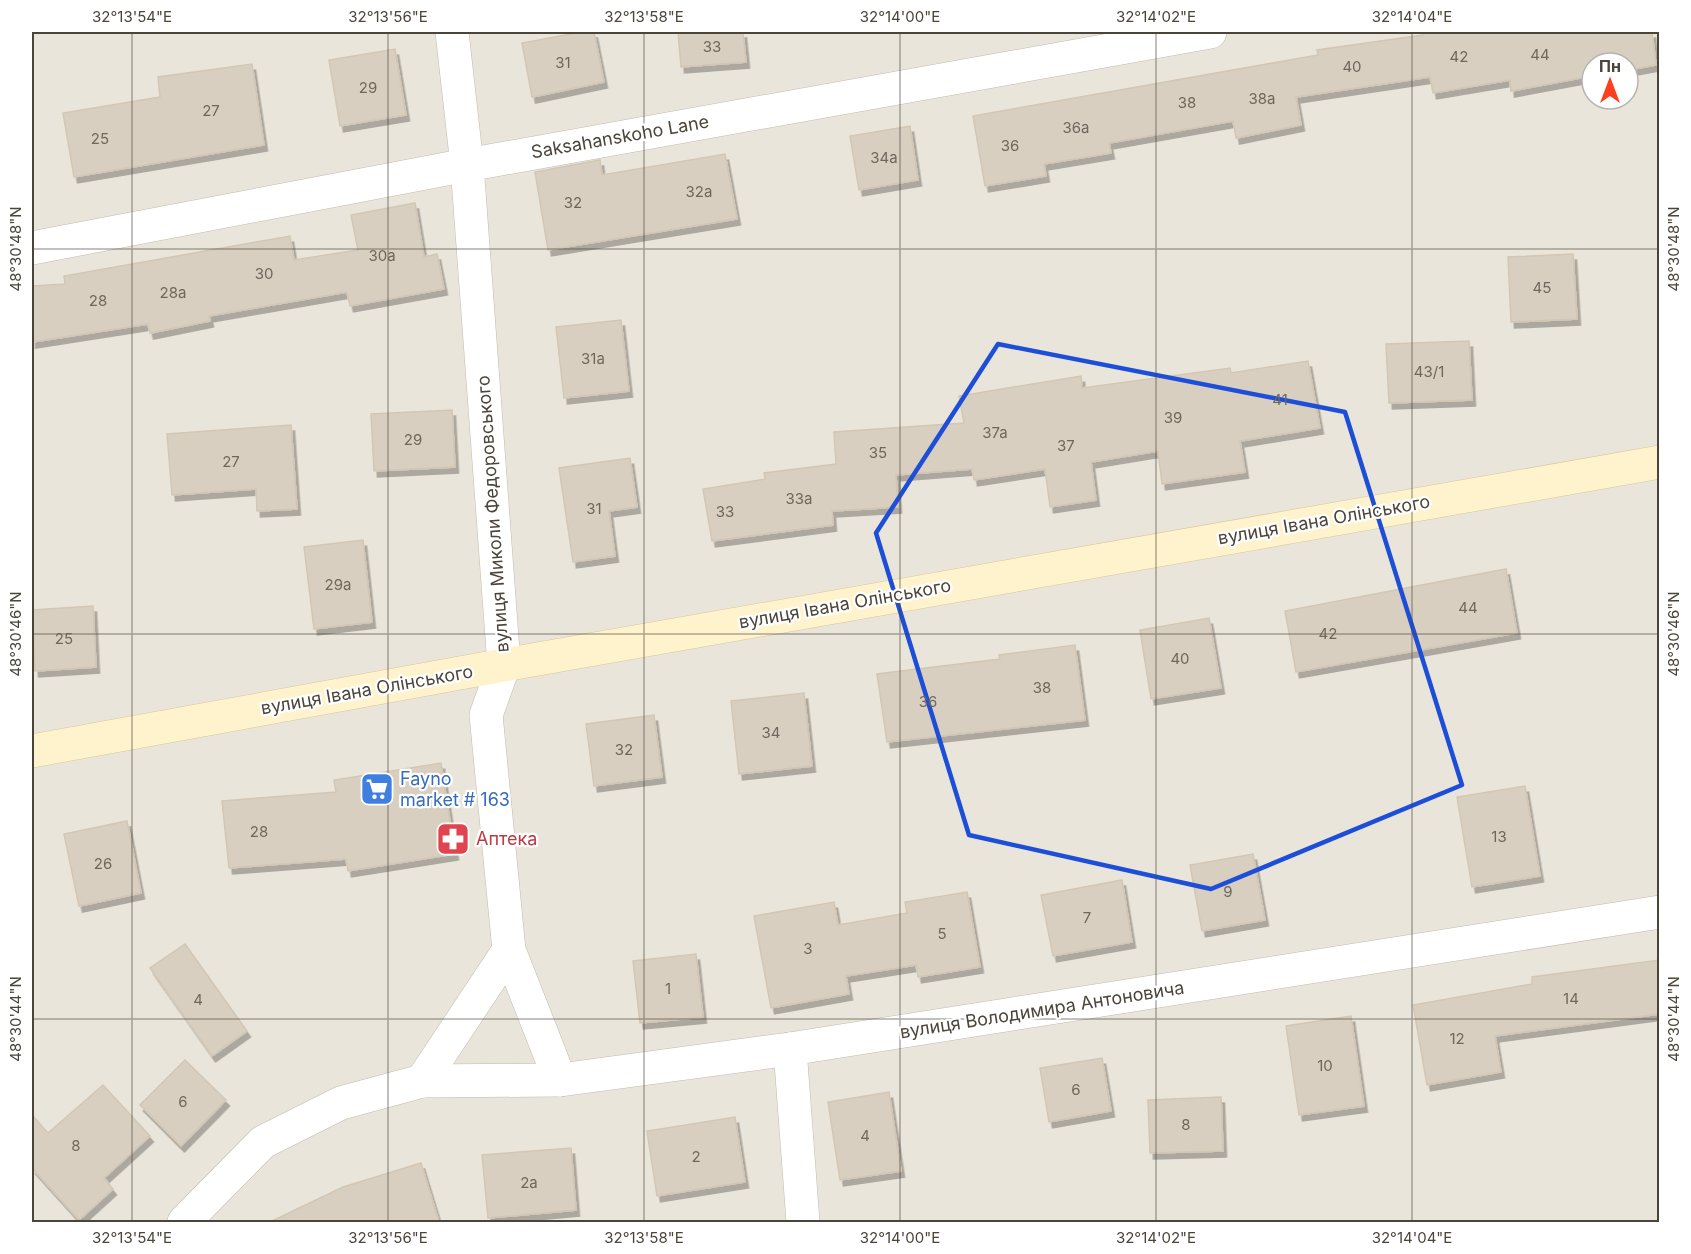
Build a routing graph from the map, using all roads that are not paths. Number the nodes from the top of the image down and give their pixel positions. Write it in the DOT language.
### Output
graph roads {
  1 [pos="452,32"];
  2 [pos="1210,32"];
  3 [pos="467,165"];
  4 [pos="32,248"];
  5 [pos="1659,462"];
  6 [pos="504,665"];
  7 [pos="32,751"];
  8 [pos="1659,912"];
  9 [pos="509,950"];
  10 [pos="790,1049"];
  11 [pos="560,1080"];
  12 [pos="422,1081"];
  13 [pos="184,1222"];
  14 [pos="803,1222"];
  1 -- 3 [label="street, вулиця Миколи Федоровського"];
  2 -- 3 [label="street, Saksahanskoho Lane"];
  3 -- 4 [label="street, Saksahanskoho Lane"];
  3 -- 6 [label="street, вулиця Миколи Федоровського"];
  5 -- 6 [label="street, вулиця Івана Олінського"];
  6 -- 7 [label="street, вулиця Івана Олінського"];
  6 -- 9 [label="street, вулиця Миколи Федоровського"];
  8 -- 10 [label="street, вулиця Володимира Антоновича"];
  9 -- 11 [label="street, вулиця Миколи Федоровського"];
  9 -- 12 [label="street"];
  10 -- 11 [label="street, вулиця Володимира Антоновича"];
  10 -- 14 [label="street"];
  11 -- 12 [label="street, вулиця Володимира Антоновича"];
  12 -- 13 [label="street"];
}
